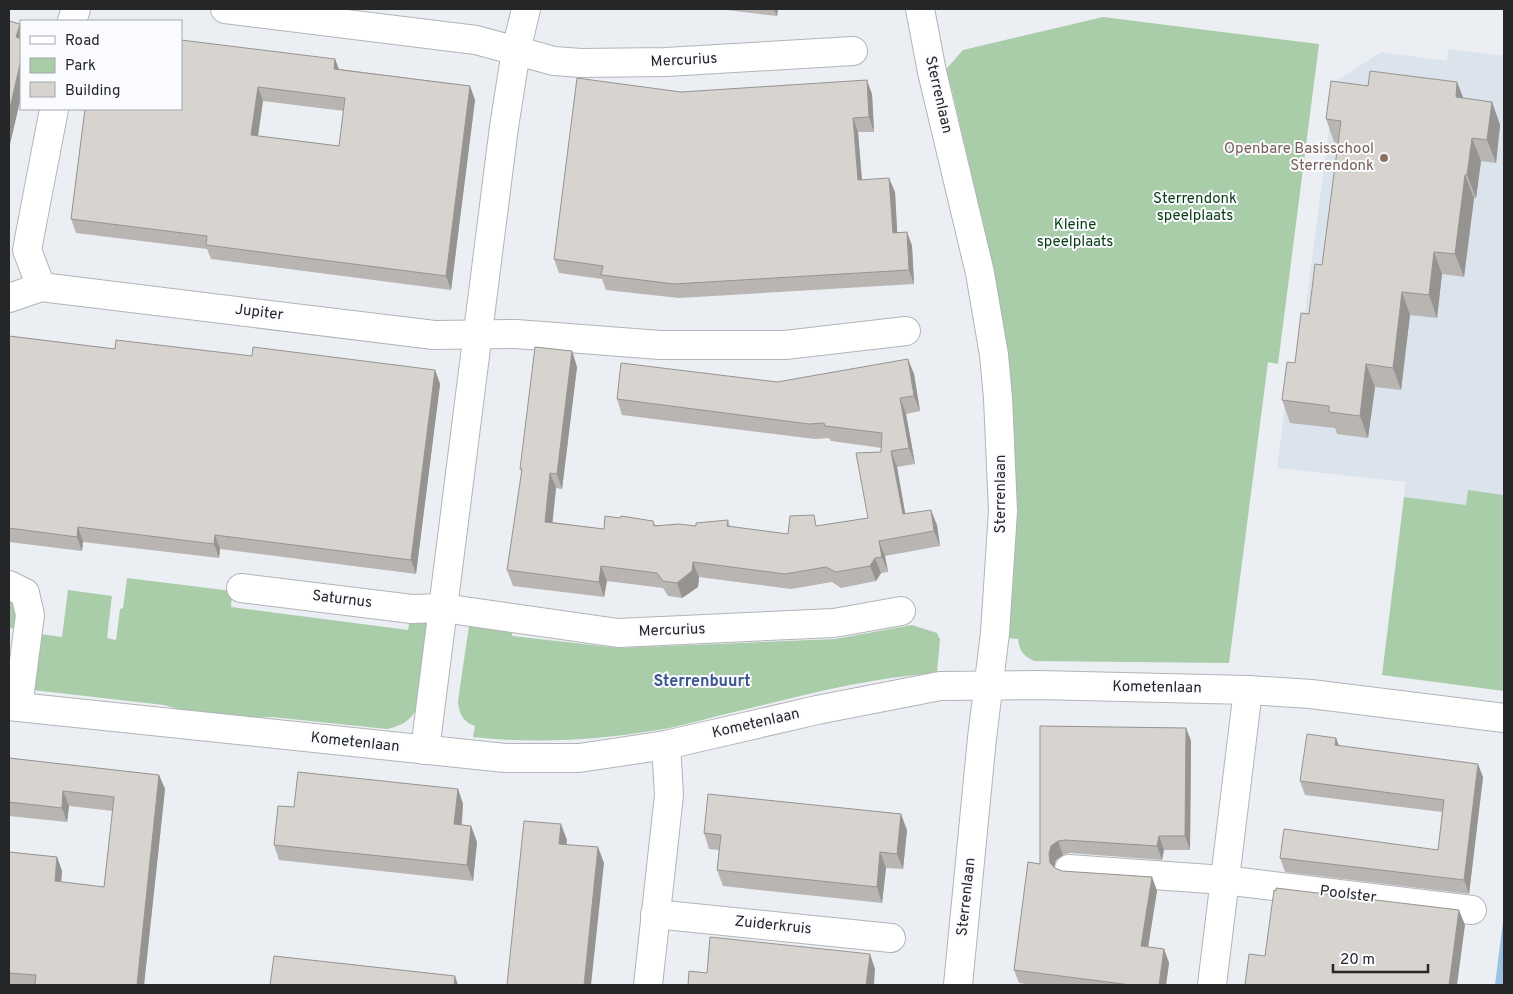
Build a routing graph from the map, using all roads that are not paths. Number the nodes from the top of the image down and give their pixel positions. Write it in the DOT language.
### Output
graph roads {
  1 [pos="225,9"];
  2 [pos="526,9"];
  3 [pos="920,9"];
  4 [pos="516,51"];
  5 [pos="853,51"];
  6 [pos="54,110"];
  7 [pos="41,286"];
  8 [pos="9,298"];
  9 [pos="906,331"];
  10 [pos="478,334"];
  11 [pos="9,585"];
  12 [pos="241,588"];
  13 [pos="443,608"];
  14 [pos="901,611"];
  15 [pos="989,685"];
  16 [pos="1248,690"];
  17 [pos="14,706"];
  18 [pos="1504,718"];
  19 [pos="666,744"];
  20 [pos="425,750"];
  21 [pos="1069,869"];
  22 [pos="1224,880"];
  23 [pos="1472,910"];
  24 [pos="655,914"];
  25 [pos="891,938"];
  26 [pos="648,985"];
  27 [pos="958,985"];
  28 [pos="1212,985"];
  1 -- 4 [label="street"];
  2 -- 4 [label="street"];
  3 -- 15 [label="street, Sterrenlaan"];
  4 -- 5 [label="street, Mercurius"];
  4 -- 10 [label="street"];
  6 -- 7 [label="street"];
  7 -- 8 [label="street, Jupiter"];
  7 -- 10 [label="street, Jupiter"];
  9 -- 10 [label="street"];
  10 -- 13 [label="street"];
  11 -- 17 [label="street"];
  12 -- 13 [label="street, Saturnus"];
  13 -- 14 [label="street, Mercurius"];
  13 -- 20 [label="street"];
  15 -- 16 [label="street, Kometenlaan"];
  15 -- 19 [label="street, Kometenlaan"];
  15 -- 27 [label="street, Sterrenlaan"];
  16 -- 18 [label="street, Kometenlaan"];
  16 -- 22 [label="street"];
  17 -- 20 [label="street, Kometenlaan"];
  19 -- 20 [label="street, Kometenlaan"];
  19 -- 24 [label="street"];
  21 -- 22 [label="street, Poolster"];
  22 -- 23 [label="street, Poolster"];
  22 -- 28 [label="street"];
  24 -- 25 [label="street, Zuiderkruis"];
  24 -- 26 [label="street"];
}
